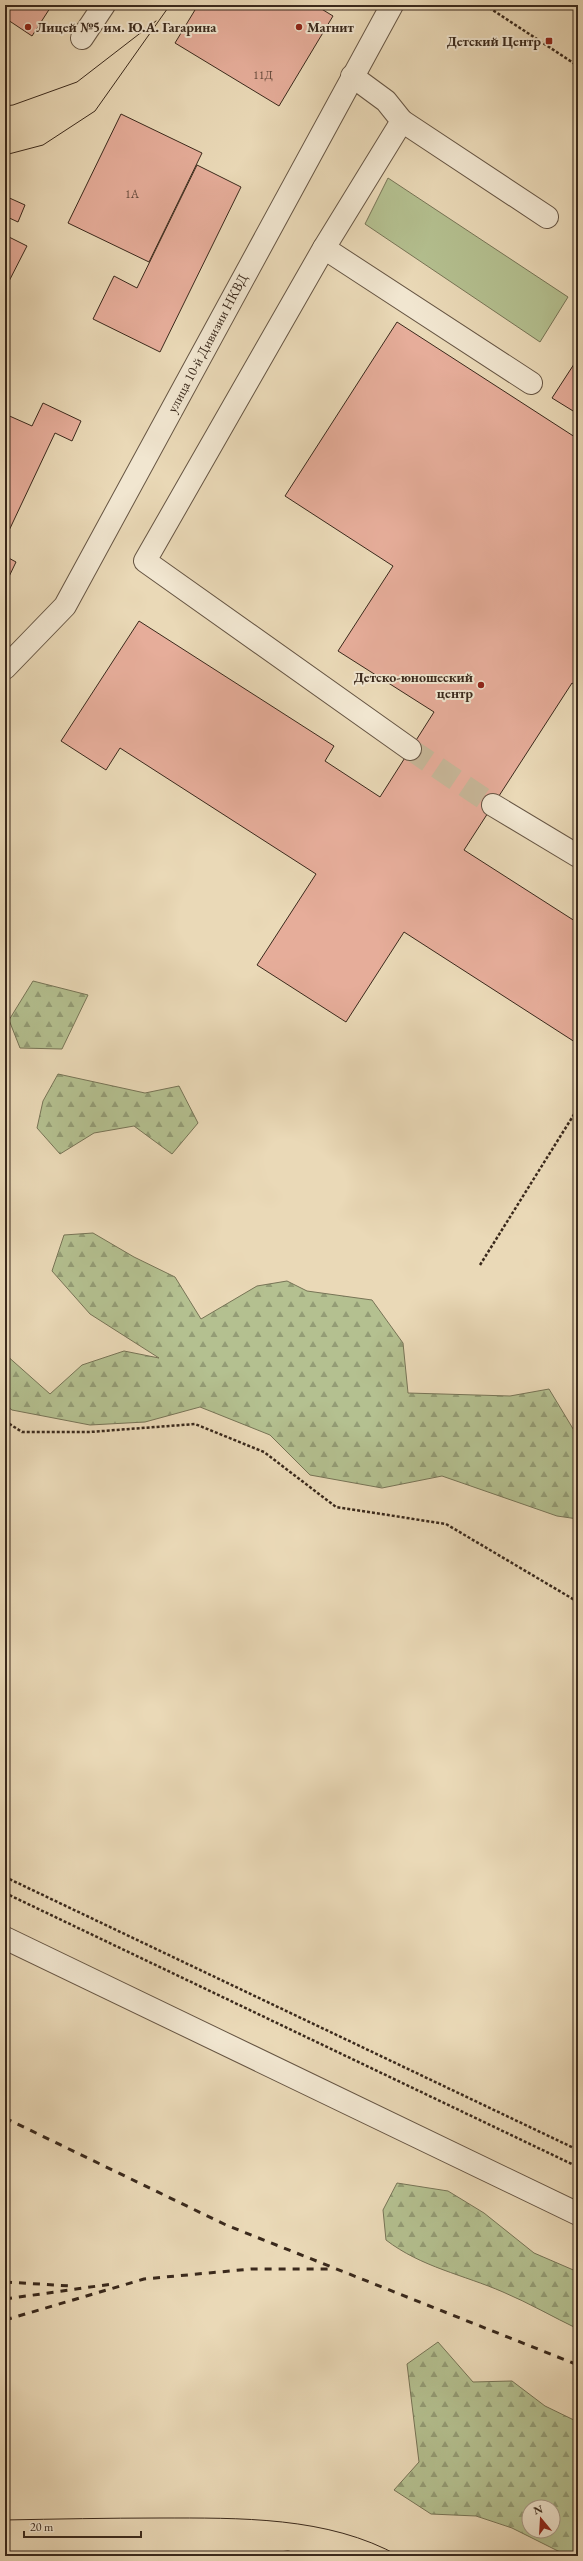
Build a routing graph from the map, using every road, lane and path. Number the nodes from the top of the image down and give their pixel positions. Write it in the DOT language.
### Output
graph roads {
  1 [pos="104,5"];
  2 [pos="392,5"];
  3 [pos="485,5"];
  4 [pos="82,38"];
  5 [pos="578,66"];
  6 [pos="352,76"];
  7 [pos="402,122"];
  8 [pos="547,217"];
  9 [pos="324,248"];
  10 [pos="531,384"];
  11 [pos="5,668"];
  12 [pos="410,749"];
  13 [pos="493,805"];
  14 [pos="578,856"];
  15 [pos="578,1108"];
  16 [pos="480,1265"];
  17 [pos="5,1421"];
  18 [pos="578,1602"];
  19 [pos="5,1877"];
  20 [pos="5,1893"];
  21 [pos="5,1938"];
  22 [pos="578,2150"];
  23 [pos="578,2167"];
  24 [pos="578,2214"];
  1 -- 4 [label="street"];
  2 -- 6 [label="street, улица 10-й Дивизии НКВД"];
  3 -- 5 [label="path"];
  6 -- 7 [label="street"];
  6 -- 11 [label="street, улица 10-й Дивизии НКВД"];
  7 -- 8 [label="street"];
  7 -- 9 [label="street"];
  9 -- 10 [label="street"];
  9 -- 12 [label="street"];
  13 -- 14 [label="street"];
  15 -- 16 [label="path"];
  17 -- 18 [label="path"];
  19 -- 22 [label="path"];
  20 -- 23 [label="path"];
  21 -- 24 [label="street"];
}
